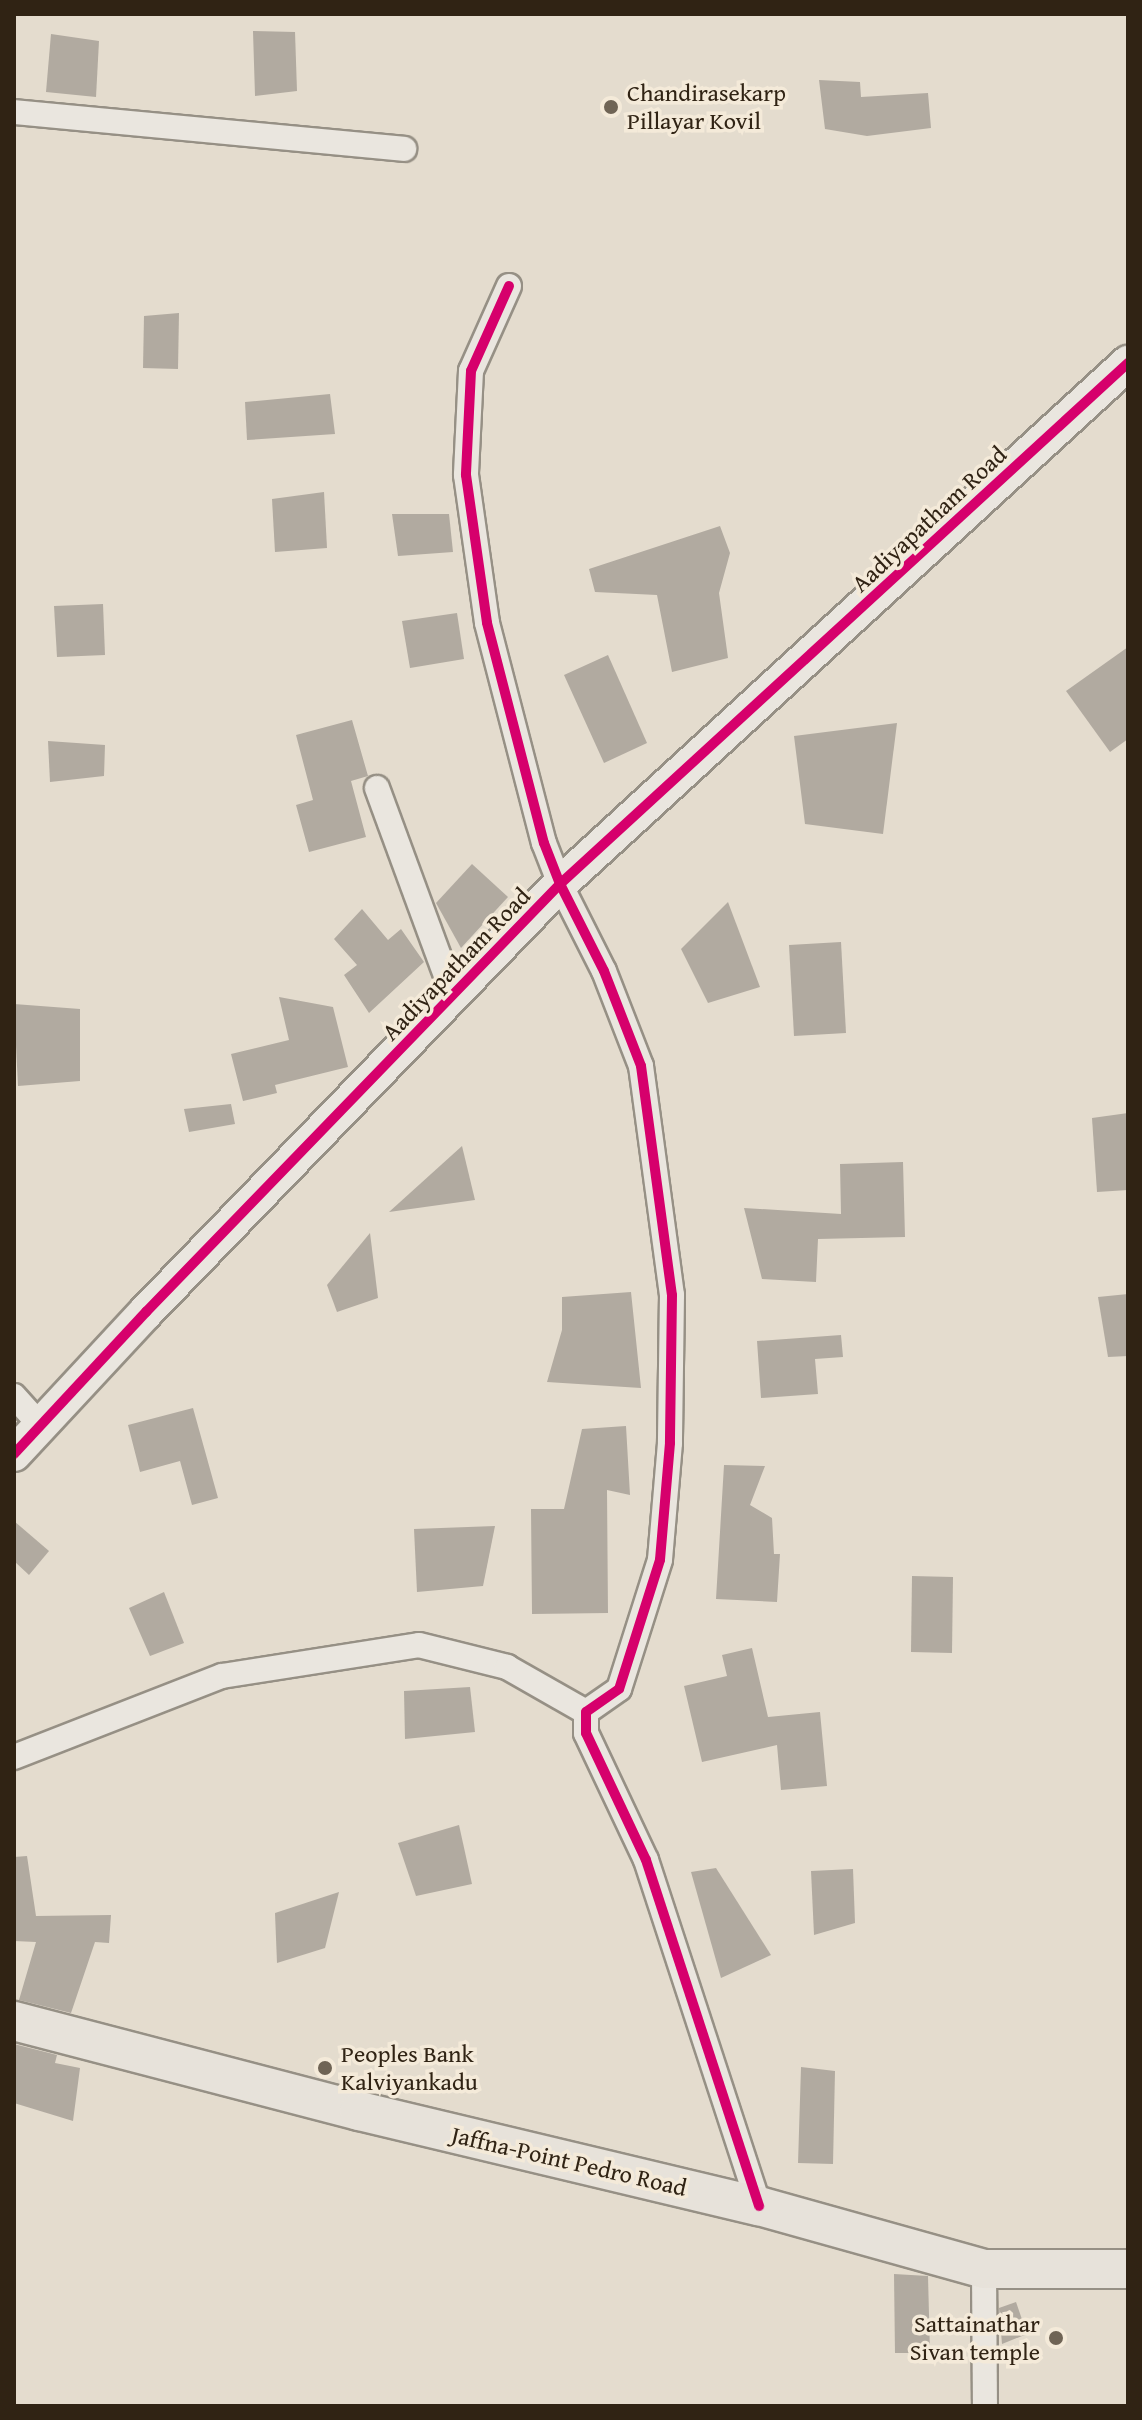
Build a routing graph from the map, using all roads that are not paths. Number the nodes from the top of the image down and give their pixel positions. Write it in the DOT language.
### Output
graph roads {
  1 [pos="14,112"];
  2 [pos="404,149"];
  3 [pos="509,286"];
  4 [pos="1128,363"];
  5 [pos="377,788"];
  6 [pos="560,884"];
  7 [pos="454,997"];
  8 [pos="14,1396"];
  9 [pos="39,1424"];
  10 [pos="14,1454"];
  11 [pos="586,1712"];
  12 [pos="14,1757"];
  13 [pos="14,2021"];
  14 [pos="759,2206"];
  15 [pos="984,2269"];
  16 [pos="1128,2269"];
  17 [pos="985,2406"];
  1 -- 2 [label="street"];
  3 -- 6 [label="street"];
  4 -- 6 [label="street, Aadiyapatham Road"];
  5 -- 7 [label="street"];
  6 -- 7 [label="street, Aadiyapatham Road"];
  6 -- 11 [label="street"];
  7 -- 9 [label="street, Aadiyapatham Road"];
  8 -- 9 [label="street"];
  9 -- 10 [label="street, Aadiyapatham Road"];
  11 -- 12 [label="street"];
  11 -- 14 [label="street"];
  13 -- 14 [label="main road, Jaffna-Point Pedro Road"];
  14 -- 15 [label="main road, Jaffna-Point Pedro Road"];
  15 -- 16 [label="main road, Jaffna-Point Pedro Road"];
  15 -- 17 [label="street"];
}
